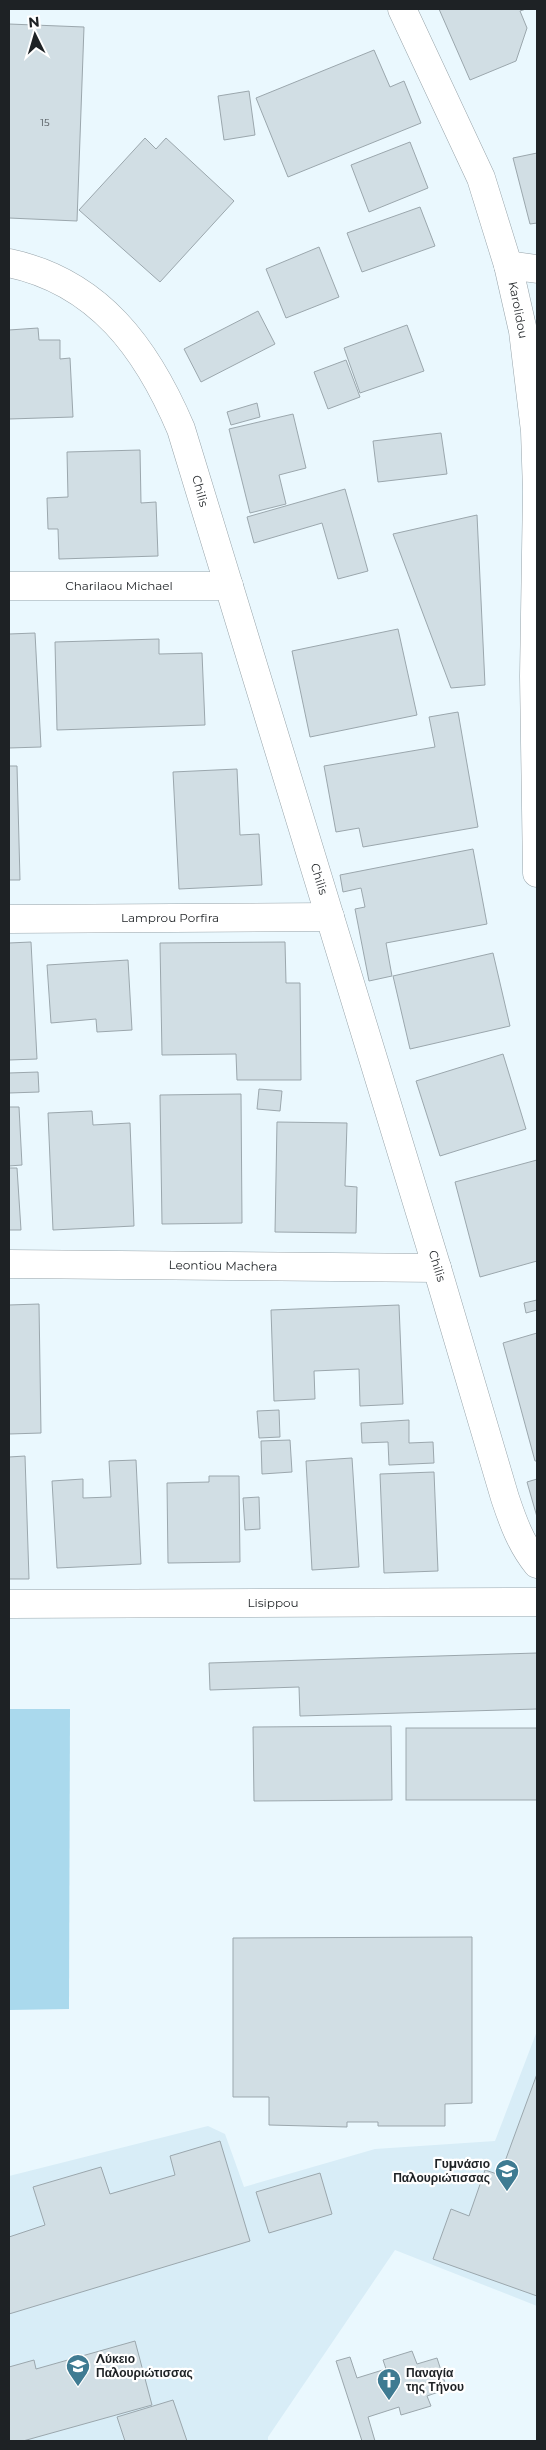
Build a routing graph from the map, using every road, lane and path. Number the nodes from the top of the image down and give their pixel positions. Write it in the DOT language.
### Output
graph roads {
  1 [pos="402,9"];
  2 [pos="9,263"];
  3 [pos="508,265"];
  4 [pos="537,268"];
  5 [pos="9,586"];
  6 [pos="229,586"];
  7 [pos="536,676"];
  8 [pos="537,873"];
  9 [pos="330,917"];
  10 [pos="9,919"];
  11 [pos="9,1264"];
  12 [pos="437,1268"];
  13 [pos="537,1564"];
  14 [pos="537,1602"];
  15 [pos="9,1604"];
  1 -- 3 [label="street, Karolidou"];
  2 -- 6 [label="street, Chilis"];
  3 -- 4 [label="street"];
  3 -- 7 [label="street, Karolidou"];
  5 -- 6 [label="street, Charilaou Michael"];
  6 -- 9 [label="street, Chilis"];
  7 -- 8 [label="street, Karolidou"];
  9 -- 10 [label="street, Lamprou Porfira"];
  9 -- 12 [label="street, Chilis"];
  11 -- 12 [label="street, Leontiou Machera"];
  12 -- 13 [label="street, Chilis"];
  14 -- 15 [label="street, Lisippou"];
}
